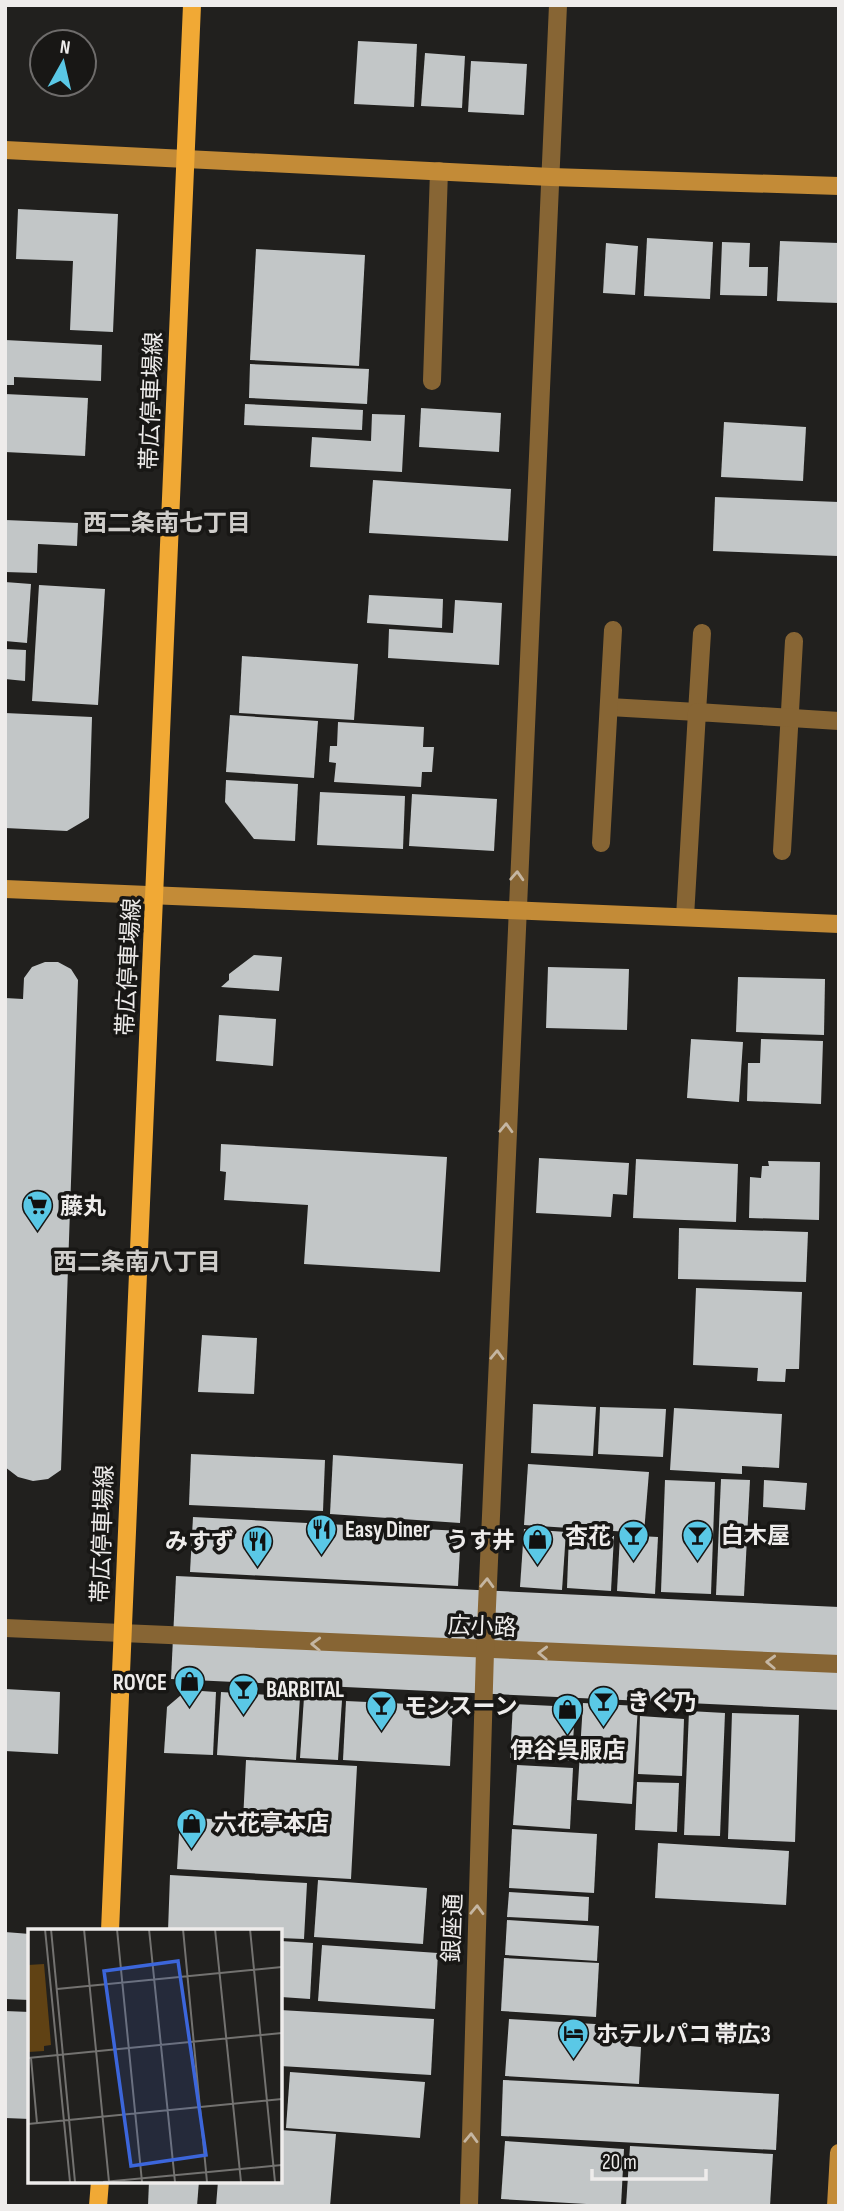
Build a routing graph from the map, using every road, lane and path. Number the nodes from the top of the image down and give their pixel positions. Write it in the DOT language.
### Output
graph roads {
  1 [pos="192,5"];
  2 [pos="558,5"];
  3 [pos="5,150"];
  4 [pos="185,159"];
  5 [pos="439,171"];
  6 [pos="551,177"];
  7 [pos="839,186"];
  8 [pos="432,381"];
  9 [pos="614,630"];
  10 [pos="702,633"];
  11 [pos="794,641"];
  12 [pos="609,707"];
  13 [pos="697,712"];
  14 [pos="790,718"];
  15 [pos="839,721"];
  16 [pos="601,843"];
  17 [pos="782,851"];
  18 [pos="5,889"];
  19 [pos="156,896"];
  20 [pos="515,911"];
  21 [pos="685,917"];
  22 [pos="839,924"];
  23 [pos="5,1628"];
  24 [pos="123,1635"];
  25 [pos="485,1651"];
  26 [pos="839,1664"];
  27 [pos="110,1929"];
  28 [pos="839,2153"];
  29 [pos="100,2183"];
  30 [pos="99,2206"];
  31 [pos="469,2206"];
  32 [pos="836,2206"];
  1 -- 4 [label="main road, 帯広停車場線"];
  2 -- 6 [label="street, 銀座通"];
  3 -- 4 [label="street"];
  4 -- 5 [label="street"];
  4 -- 19 [label="main road, 帯広停車場線"];
  5 -- 6 [label="street"];
  5 -- 8 [label="street"];
  6 -- 7 [label="street"];
  20 -- 6 [label="street, 銀座通, one-way"];
  9 -- 12 [label="street"];
  10 -- 13 [label="street"];
  11 -- 14 [label="street"];
  12 -- 13 [label="street"];
  12 -- 16 [label="street"];
  13 -- 14 [label="street"];
  13 -- 21 [label="street"];
  14 -- 15 [label="street"];
  14 -- 17 [label="street"];
  18 -- 19 [label="street"];
  19 -- 20 [label="street"];
  19 -- 24 [label="main road, 帯広停車場線"];
  20 -- 21 [label="street"];
  25 -- 20 [label="street, 銀座通, one-way"];
  21 -- 22 [label="street"];
  23 -- 24 [label="street, 広小路"];
  25 -- 24 [label="street, 広小路, one-way"];
  24 -- 27 [label="main road, 帯広停車場線"];
  26 -- 25 [label="street, 広小路, one-way"];
  31 -- 25 [label="street, 銀座通, one-way"];
  28 -- 32 [label="street"];
  29 -- 30 [label="main road"];
}
